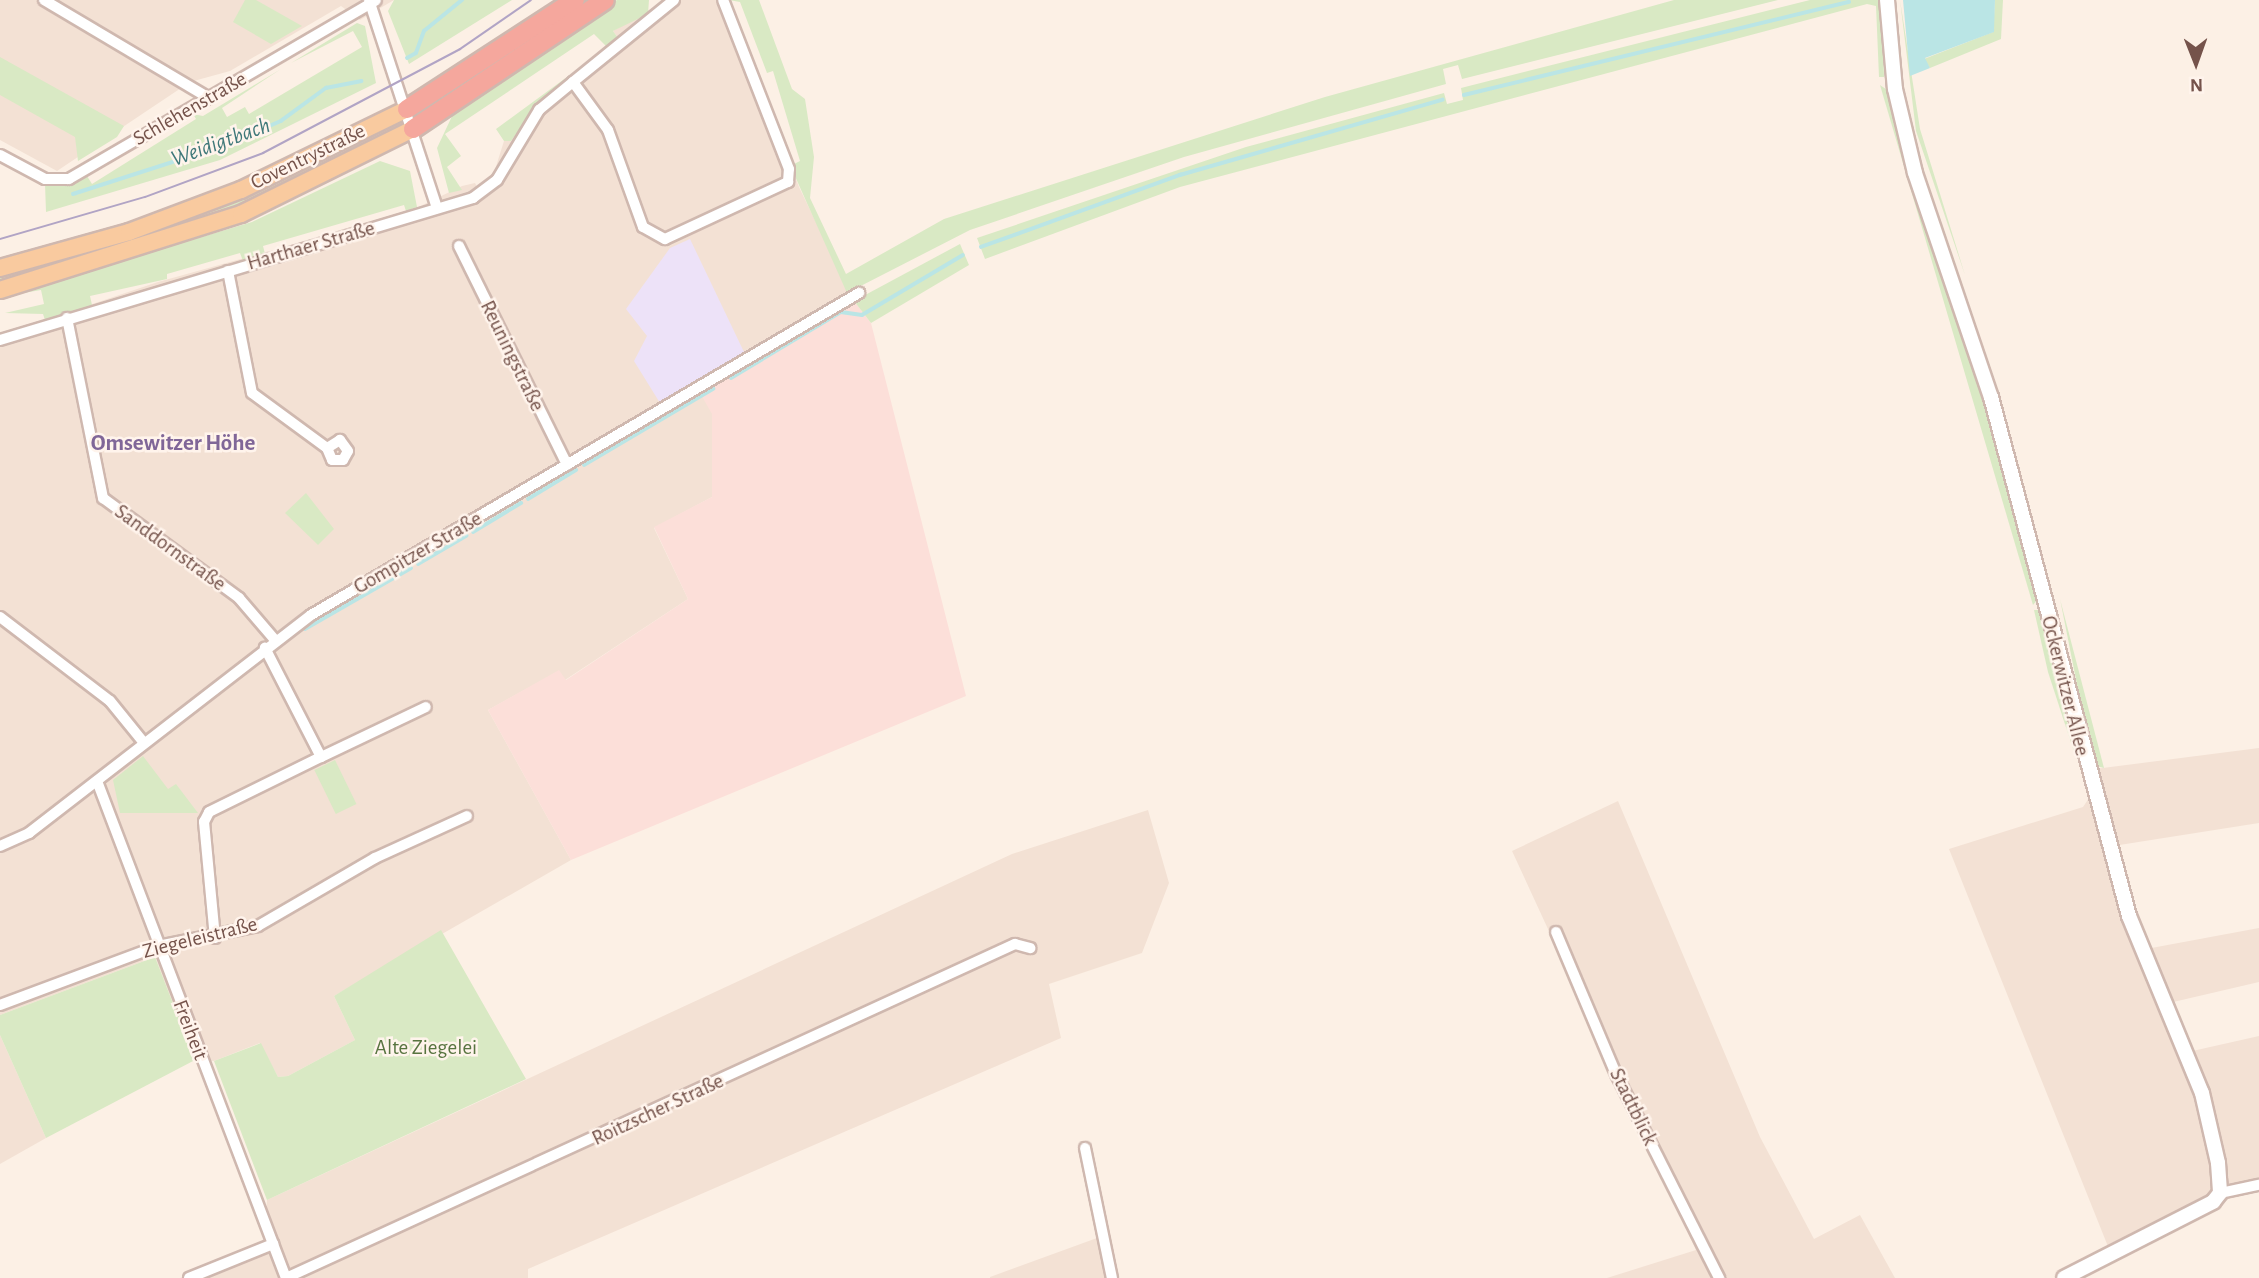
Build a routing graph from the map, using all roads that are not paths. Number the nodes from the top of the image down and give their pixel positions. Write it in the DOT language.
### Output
graph roads {
  1 [pos="44,0"];
  2 [pos="575,0"];
  3 [pos="605,0"];
  4 [pos="674,0"];
  5 [pos="723,0"];
  6 [pos="1887,0"];
  7 [pos="372,1"];
  8 [pos="573,82"];
  9 [pos="209,98"];
  10 [pos="407,109"];
  11 [pos="413,129"];
  12 [pos="0,155"];
  13 [pos="437,208"];
  14 [pos="459,246"];
  15 [pos="0,268"];
  16 [pos="228,271"];
  17 [pos="0,290"];
  18 [pos="859,293"];
  19 [pos="67,318"];
  20 [pos="0,340"];
  21 [pos="327,448"];
  22 [pos="567,465"];
  23 [pos="0,617"];
  24 [pos="275,640"];
  25 [pos="265,648"];
  26 [pos="426,707"];
  27 [pos="145,743"];
  28 [pos="321,757"];
  29 [pos="97,781"];
  30 [pos="467,816"];
  31 [pos="0,846"];
  32 [pos="1556,932"];
  33 [pos="215,938"];
  34 [pos="158,946"];
  35 [pos="1030,948"];
  36 [pos="0,1005"];
  37 [pos="1085,1148"];
  38 [pos="2259,1185"];
  39 [pos="2220,1194"];
  40 [pos="273,1244"];
  41 [pos="190,1278"];
  42 [pos="286,1278"];
  43 [pos="1112,1278"];
  44 [pos="1719,1278"];
  45 [pos="2064,1278"];
  1 -- 9 [label="street"];
  2 -- 10 [label="highway, Coventrystraße"];
  3 -- 11 [label="highway, Coventrystraße"];
  4 -- 8 [label="street, Harthaer Straße"];
  5 -- 8 [label="street"];
  6 -- 39 [label="street, Ockerwitzer Allee"];
  7 -- 9 [label="street, Schlehenstraße"];
  7 -- 10 [label="street"];
  8 -- 13 [label="street, Harthaer Straße"];
  9 -- 12 [label="street, Schlehenstraße"];
  10 -- 11 [label="street"];
  10 -- 15 [label="main road, Coventrystraße"];
  11 -- 13 [label="street"];
  11 -- 17 [label="main road, Coventrystraße"];
  13 -- 16 [label="street, Harthaer Straße"];
  14 -- 22 [label="street, Reuningstraße"];
  16 -- 19 [label="street, Harthaer Straße"];
  16 -- 21 [label="street"];
  18 -- 22 [label="street, Gompitzer Straße"];
  19 -- 20 [label="street, Harthaer Straße"];
  19 -- 24 [label="street, Sanddornstraße"];
  22 -- 24 [label="street, Gompitzer Straße"];
  23 -- 27 [label="street"];
  24 -- 25 [label="street, Gompitzer Straße"];
  25 -- 27 [label="street, Gompitzer Straße"];
  25 -- 28 [label="street"];
  26 -- 28 [label="street"];
  27 -- 29 [label="street, Gompitzer Straße"];
  28 -- 33 [label="street"];
  29 -- 31 [label="street, Gompitzer Straße"];
  29 -- 34 [label="street, Freiheit"];
  30 -- 33 [label="street, Ziegeleistraße"];
  32 -- 44 [label="street, Stadtblick"];
  33 -- 34 [label="street, Ziegeleistraße"];
  34 -- 36 [label="street, Ziegeleistraße"];
  34 -- 40 [label="street, Freiheit"];
  35 -- 42 [label="street, Roitzscher Straße"];
  37 -- 43 [label="street"];
  38 -- 39 [label="street"];
  39 -- 45 [label="street"];
  40 -- 41 [label="street"];
  40 -- 42 [label="street, Freiheit"];
}
